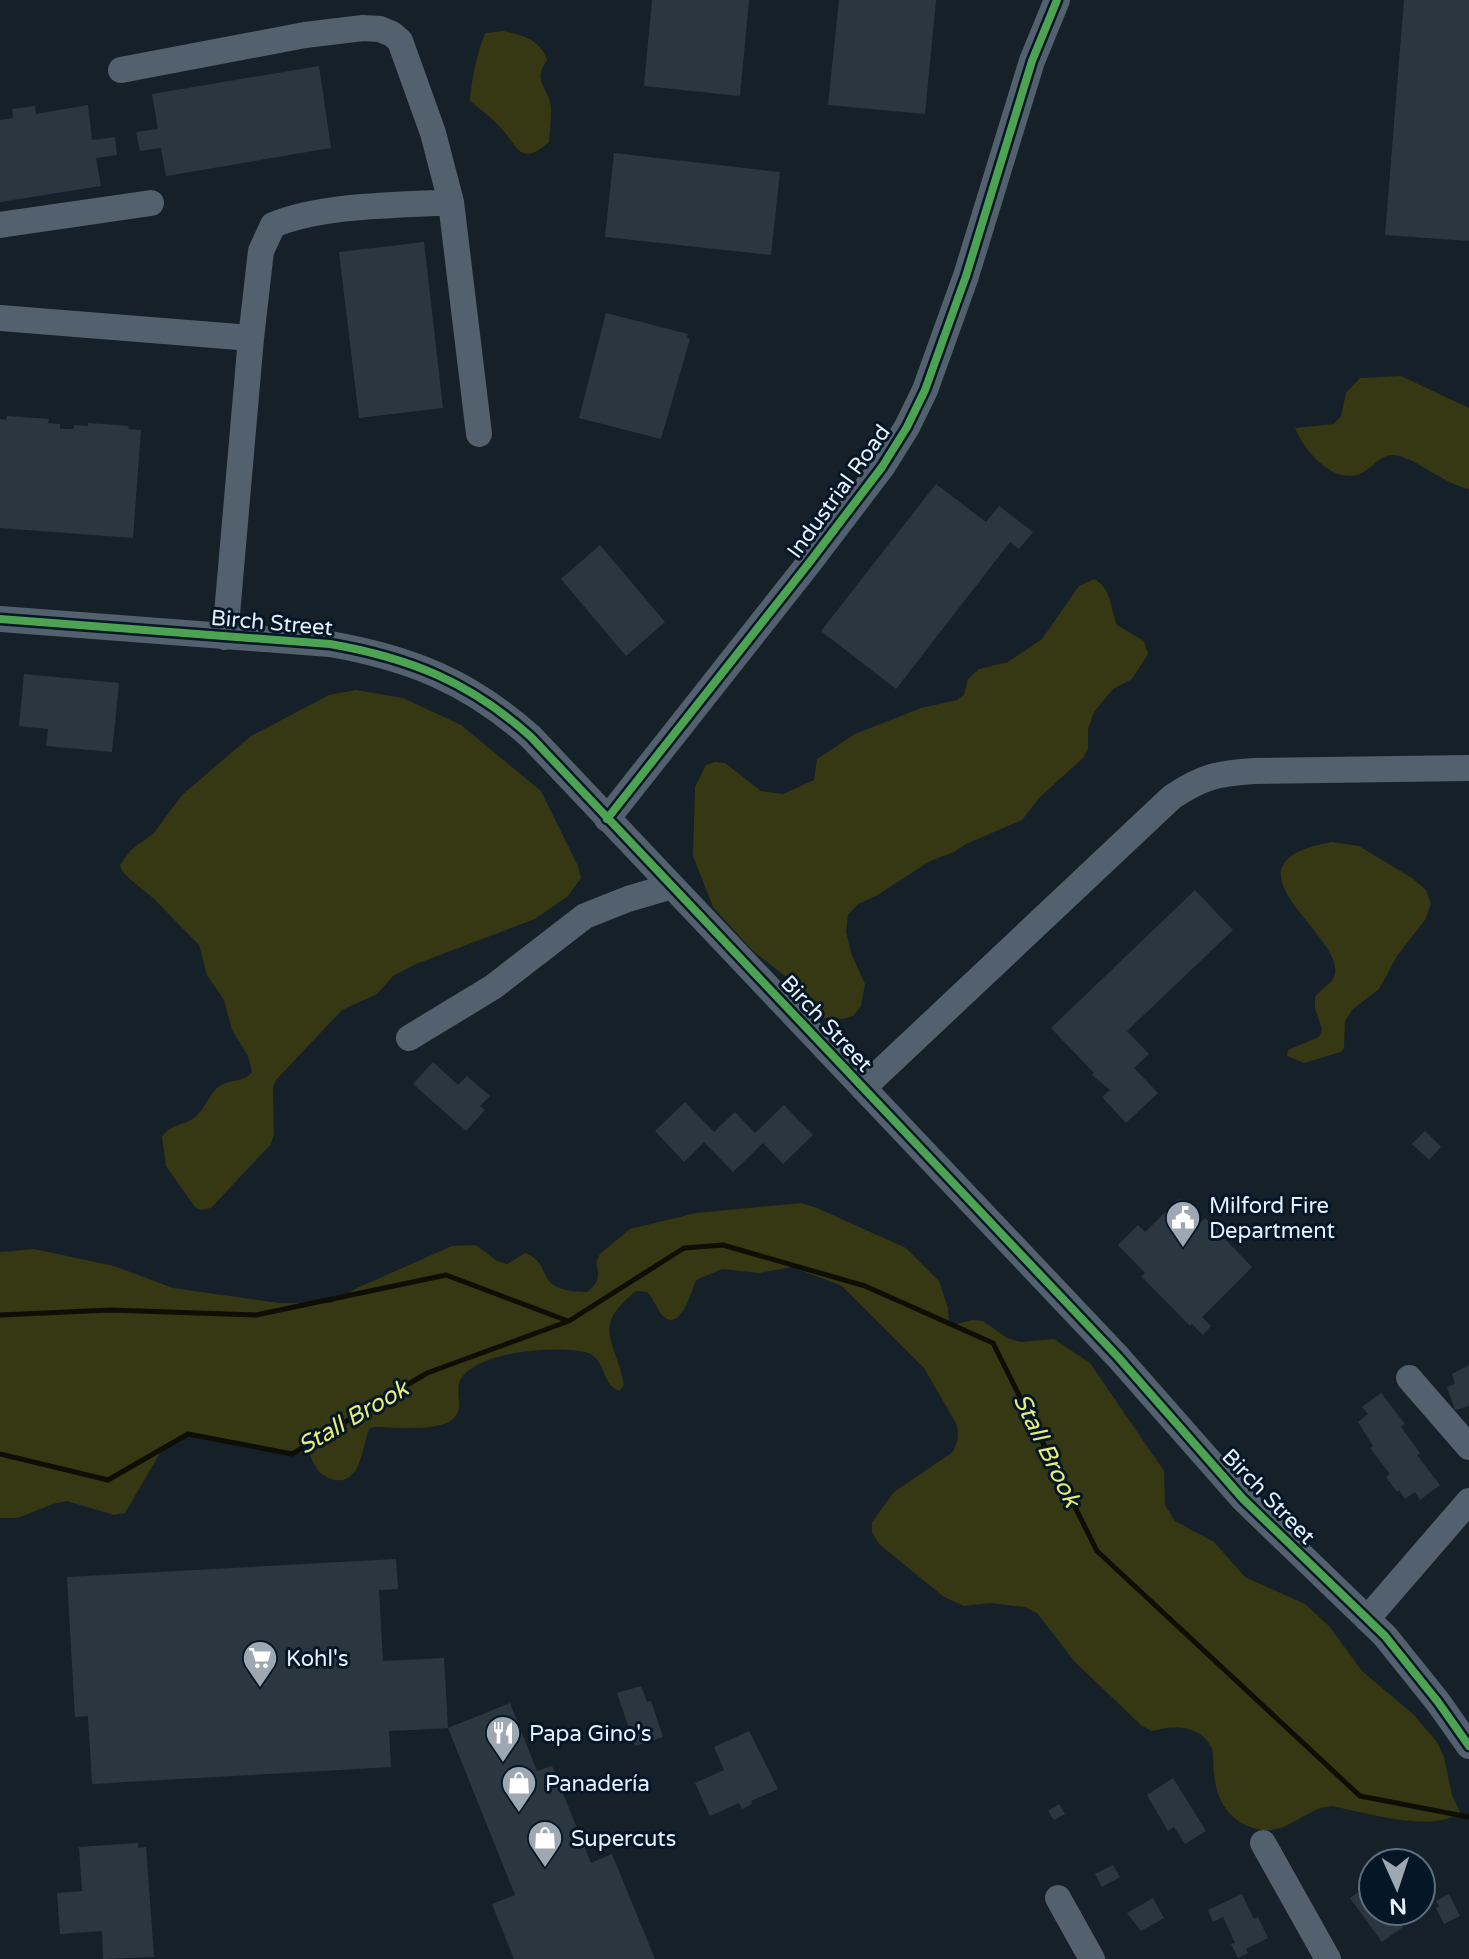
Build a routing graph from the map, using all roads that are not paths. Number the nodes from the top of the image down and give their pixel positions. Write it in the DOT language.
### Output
graph roads {
  1 [pos="1057,0"];
  2 [pos="121,70"];
  3 [pos="451,202"];
  4 [pos="151,203"];
  5 [pos="0,225"];
  6 [pos="0,318"];
  7 [pos="251,338"];
  8 [pos="479,434"];
  9 [pos="0,619"];
  10 [pos="225,637"];
  11 [pos="1469,768"];
  12 [pos="607,819"];
  13 [pos="672,886"];
  14 [pos="409,1038"];
  15 [pos="863,1088"];
  16 [pos="1409,1378"];
  17 [pos="1469,1447"];
  18 [pos="1469,1501"];
  19 [pos="1367,1619"];
  20 [pos="1469,1746"];
  21 [pos="1263,1843"];
  22 [pos="1058,1898"];
  23 [pos="1092,1959"];
  24 [pos="1328,1959"];
  1 -- 12 [label="street, Industrial Road"];
  2 -- 3 [label="street"];
  3 -- 7 [label="street"];
  3 -- 8 [label="street"];
  4 -- 5 [label="street"];
  6 -- 7 [label="street"];
  7 -- 10 [label="street"];
  9 -- 10 [label="street, Birch Street"];
  10 -- 12 [label="street, Birch Street"];
  11 -- 15 [label="street"];
  12 -- 13 [label="street, Birch Street"];
  13 -- 14 [label="street"];
  13 -- 15 [label="street, Birch Street"];
  15 -- 19 [label="street, Birch Street"];
  16 -- 17 [label="street"];
  18 -- 19 [label="street"];
  19 -- 20 [label="street, Birch Street"];
  21 -- 24 [label="street"];
  22 -- 23 [label="street"];
}
